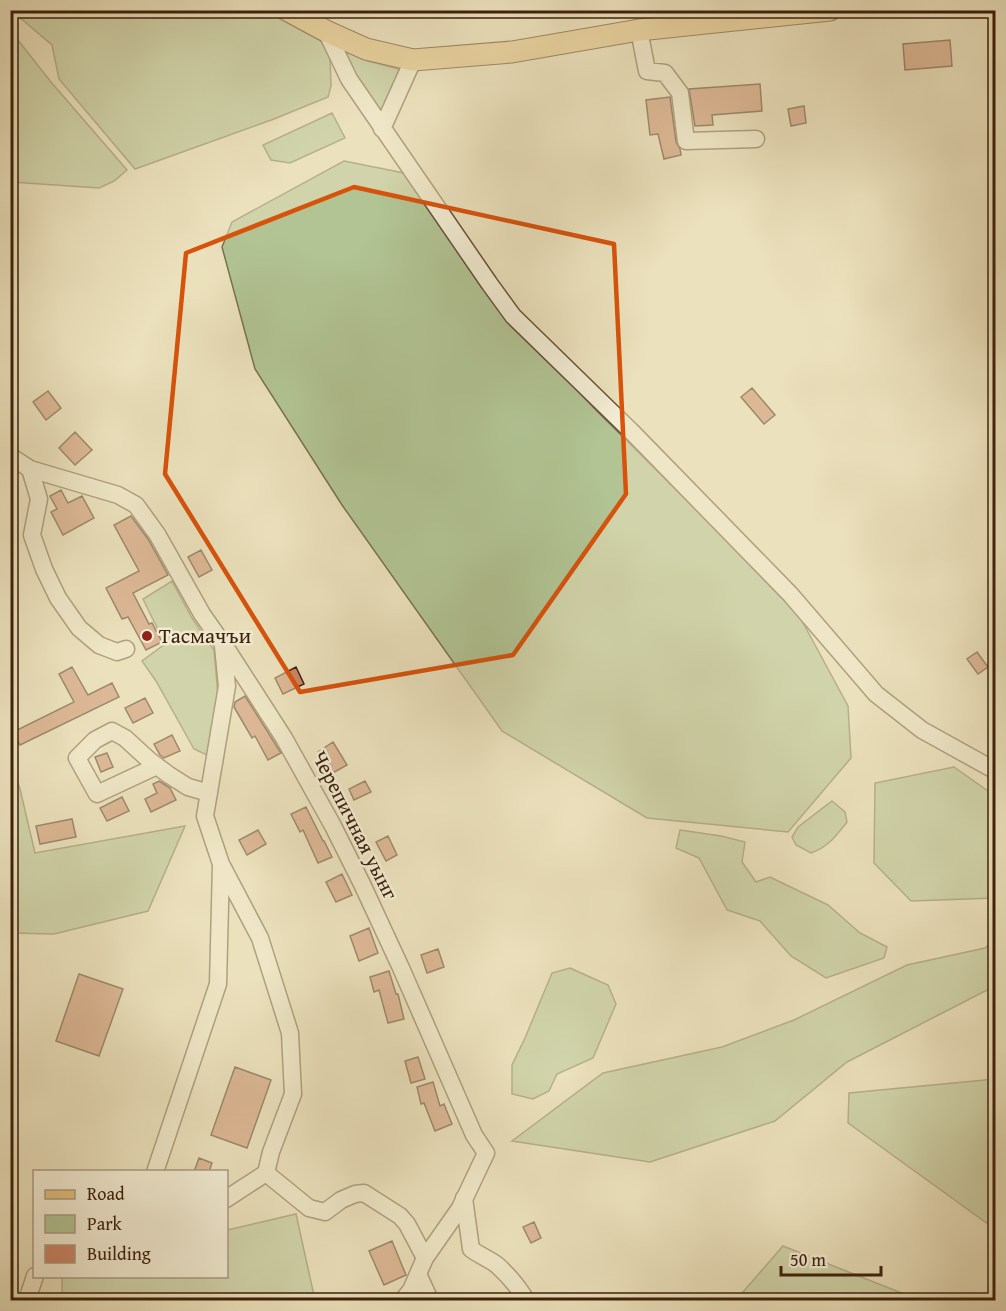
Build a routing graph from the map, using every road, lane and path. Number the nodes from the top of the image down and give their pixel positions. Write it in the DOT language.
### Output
graph roads {
  1 [pos="287,10"];
  2 [pos="830,10"];
  3 [pos="639,30"];
  4 [pos="326,31"];
  5 [pos="413,60"];
  6 [pos="382,129"];
  7 [pos="756,139"];
  8 [pos="10,456"];
  9 [pos="30,469"];
  10 [pos="222,642"];
  11 [pos="126,649"];
  12 [pos="157,766"];
  13 [pos="996,771"];
  14 [pos="209,794"];
  15 [pos="221,864"];
  16 [pos="156,1170"];
  17 [pos="266,1173"];
  18 [pos="228,1198"];
  19 [pos="464,1198"];
  20 [pos="425,1258"];
  21 [pos="418,1274"];
  22 [pos="34,1278"];
  23 [pos="27,1300"];
  24 [pos="403,1300"];
  25 [pos="430,1300"];
  26 [pos="526,1300"];
  1 -- 4 [label="main road"];
  2 -- 3 [label="main road"];
  3 -- 5 [label="main road"];
  3 -- 7 [label="street"];
  4 -- 5 [label="main road"];
  4 -- 6 [label="street"];
  5 -- 6 [label="street"];
  6 -- 13 [label="street"];
  8 -- 9 [label="street, Черепичная уынг"];
  9 -- 10 [label="street, Черепичная уынг"];
  9 -- 11 [label="street"];
  10 -- 14 [label="street"];
  10 -- 19 [label="street, Черепичная уынг"];
  12 -- 12 [label="street"];
  12 -- 14 [label="street"];
  14 -- 15 [label="street"];
  15 -- 16 [label="street"];
  15 -- 17 [label="street"];
  17 -- 18 [label="street"];
  17 -- 20 [label="street"];
  19 -- 20 [label="street, Черепичная уынг"];
  19 -- 26 [label="street"];
  20 -- 21 [label="street, Черепичная уынг"];
  21 -- 24 [label="street, Черепичная уынг"];
  21 -- 25 [label="street"];
  22 -- 23 [label="street"];
}
